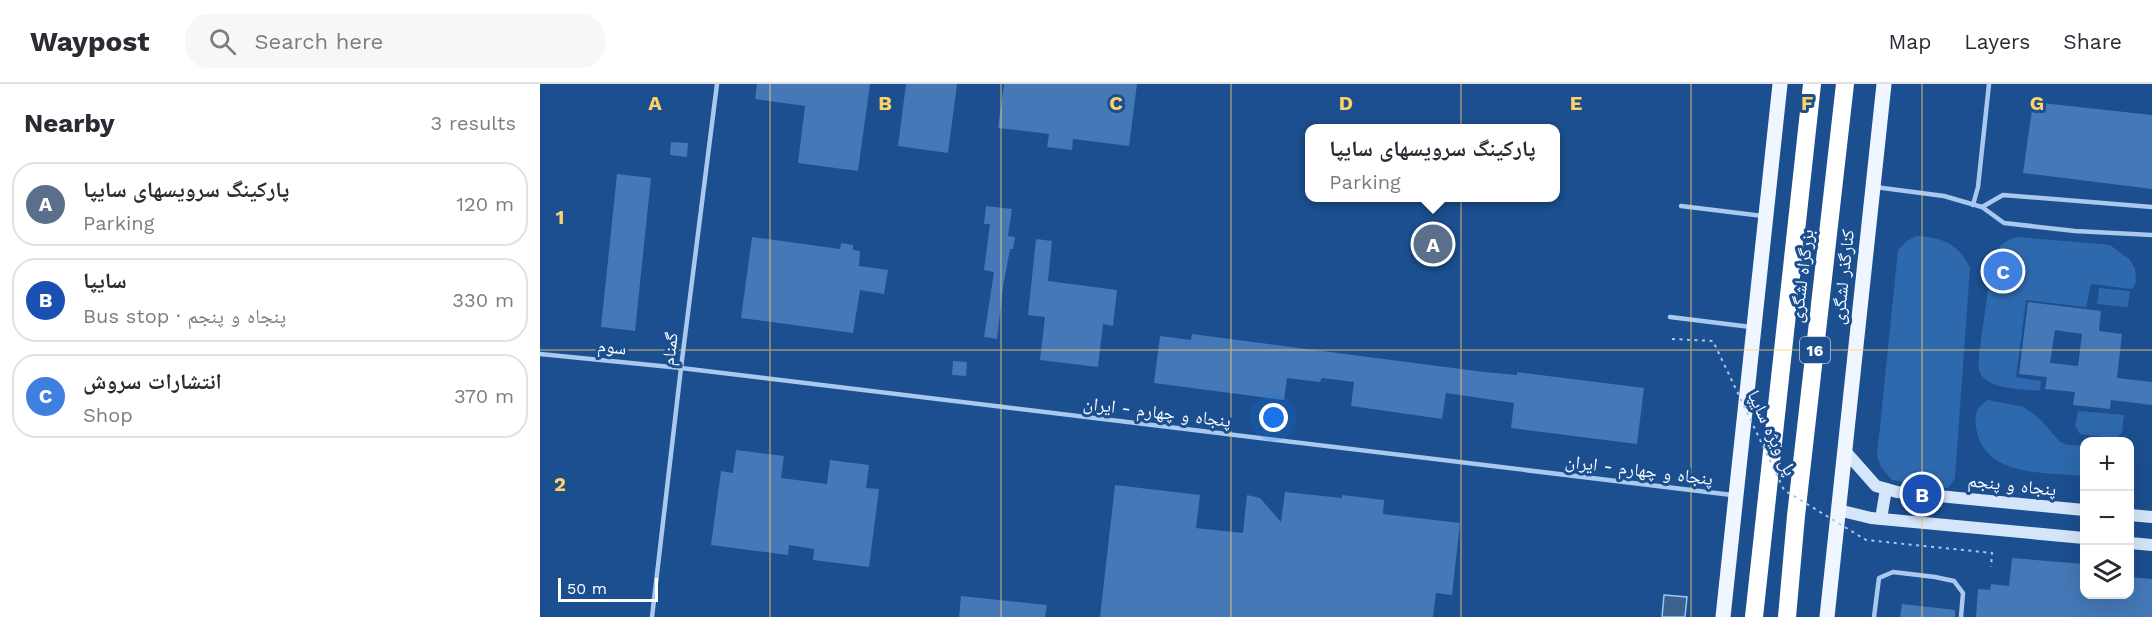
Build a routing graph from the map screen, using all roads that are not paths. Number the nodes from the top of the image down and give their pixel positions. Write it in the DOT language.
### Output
graph roads {
  1 [pos="717,84"];
  2 [pos="1780,84"];
  3 [pos="1812,84"];
  4 [pos="1845,84"];
  5 [pos="1884,84"];
  6 [pos="1989,84"];
  7 [pos="1872,186"];
  8 [pos="1973,204"];
  9 [pos="1681,206"];
  10 [pos="1982,207"];
  11 [pos="2152,207"];
  12 [pos="1766,216"];
  13 [pos="2152,234"];
  14 [pos="1670,317"];
  15 [pos="1754,327"];
  16 [pos="540,354"];
  17 [pos="681,368"];
  18 [pos="1845,452"];
  19 [pos="1886,489"];
  20 [pos="1736,495"];
  21 [pos="1838,510"];
  22 [pos="2080,510"];
  23 [pos="2134,516"];
  24 [pos="2152,518"];
  25 [pos="1881,519"];
  26 [pos="2080,538"];
  27 [pos="2134,543"];
  28 [pos="2152,545"];
  29 [pos="652,617"];
  30 [pos="1723,617"];
  31 [pos="1755,617"];
  32 [pos="1787,617"];
  33 [pos="1827,617"];
  34 [pos="1874,617"];
  35 [pos="1960,617"];
  1 -- 17 [label="lane, گمنام"];
  2 -- 12 [label="main road"];
  3 -- 31 [label="highway, بزرگراه لشگری / 16"];
  4 -- 32 [label="highway, بزرگراه لشگری / 16"];
  5 -- 7 [label="main road, کنارگذر لشگری"];
  6 -- 8 [label="lane"];
  7 -- 8 [label="lane"];
  7 -- 18 [label="main road, کنارگذر لشگری"];
  8 -- 10 [label="lane"];
  9 -- 12 [label="lane"];
  10 -- 11 [label="lane"];
  10 -- 13 [label="lane"];
  12 -- 15 [label="main road"];
  14 -- 15 [label="lane"];
  15 -- 20 [label="main road"];
  16 -- 17 [label="lane, سوم"];
  17 -- 20 [label="lane, پنجاه و چهارم - ایران"];
  17 -- 29 [label="lane, گمنام"];
  18 -- 19 [label="main road, پنجاه و پنجم"];
  18 -- 21 [label="main road, کنارگذر لشگری"];
  19 -- 22 [label="main road, پنجاه و پنجم"];
  19 -- 25 [label="main road"];
  20 -- 30 [label="main road"];
  21 -- 25 [label="main road"];
  21 -- 33 [label="main road, کنارگذر لشگری"];
  23 -- 24 [label="main road"];
  25 -- 26 [label="main road"];
  27 -- 28 [label="main road"];
  34 -- 35 [label="lane"];
}
